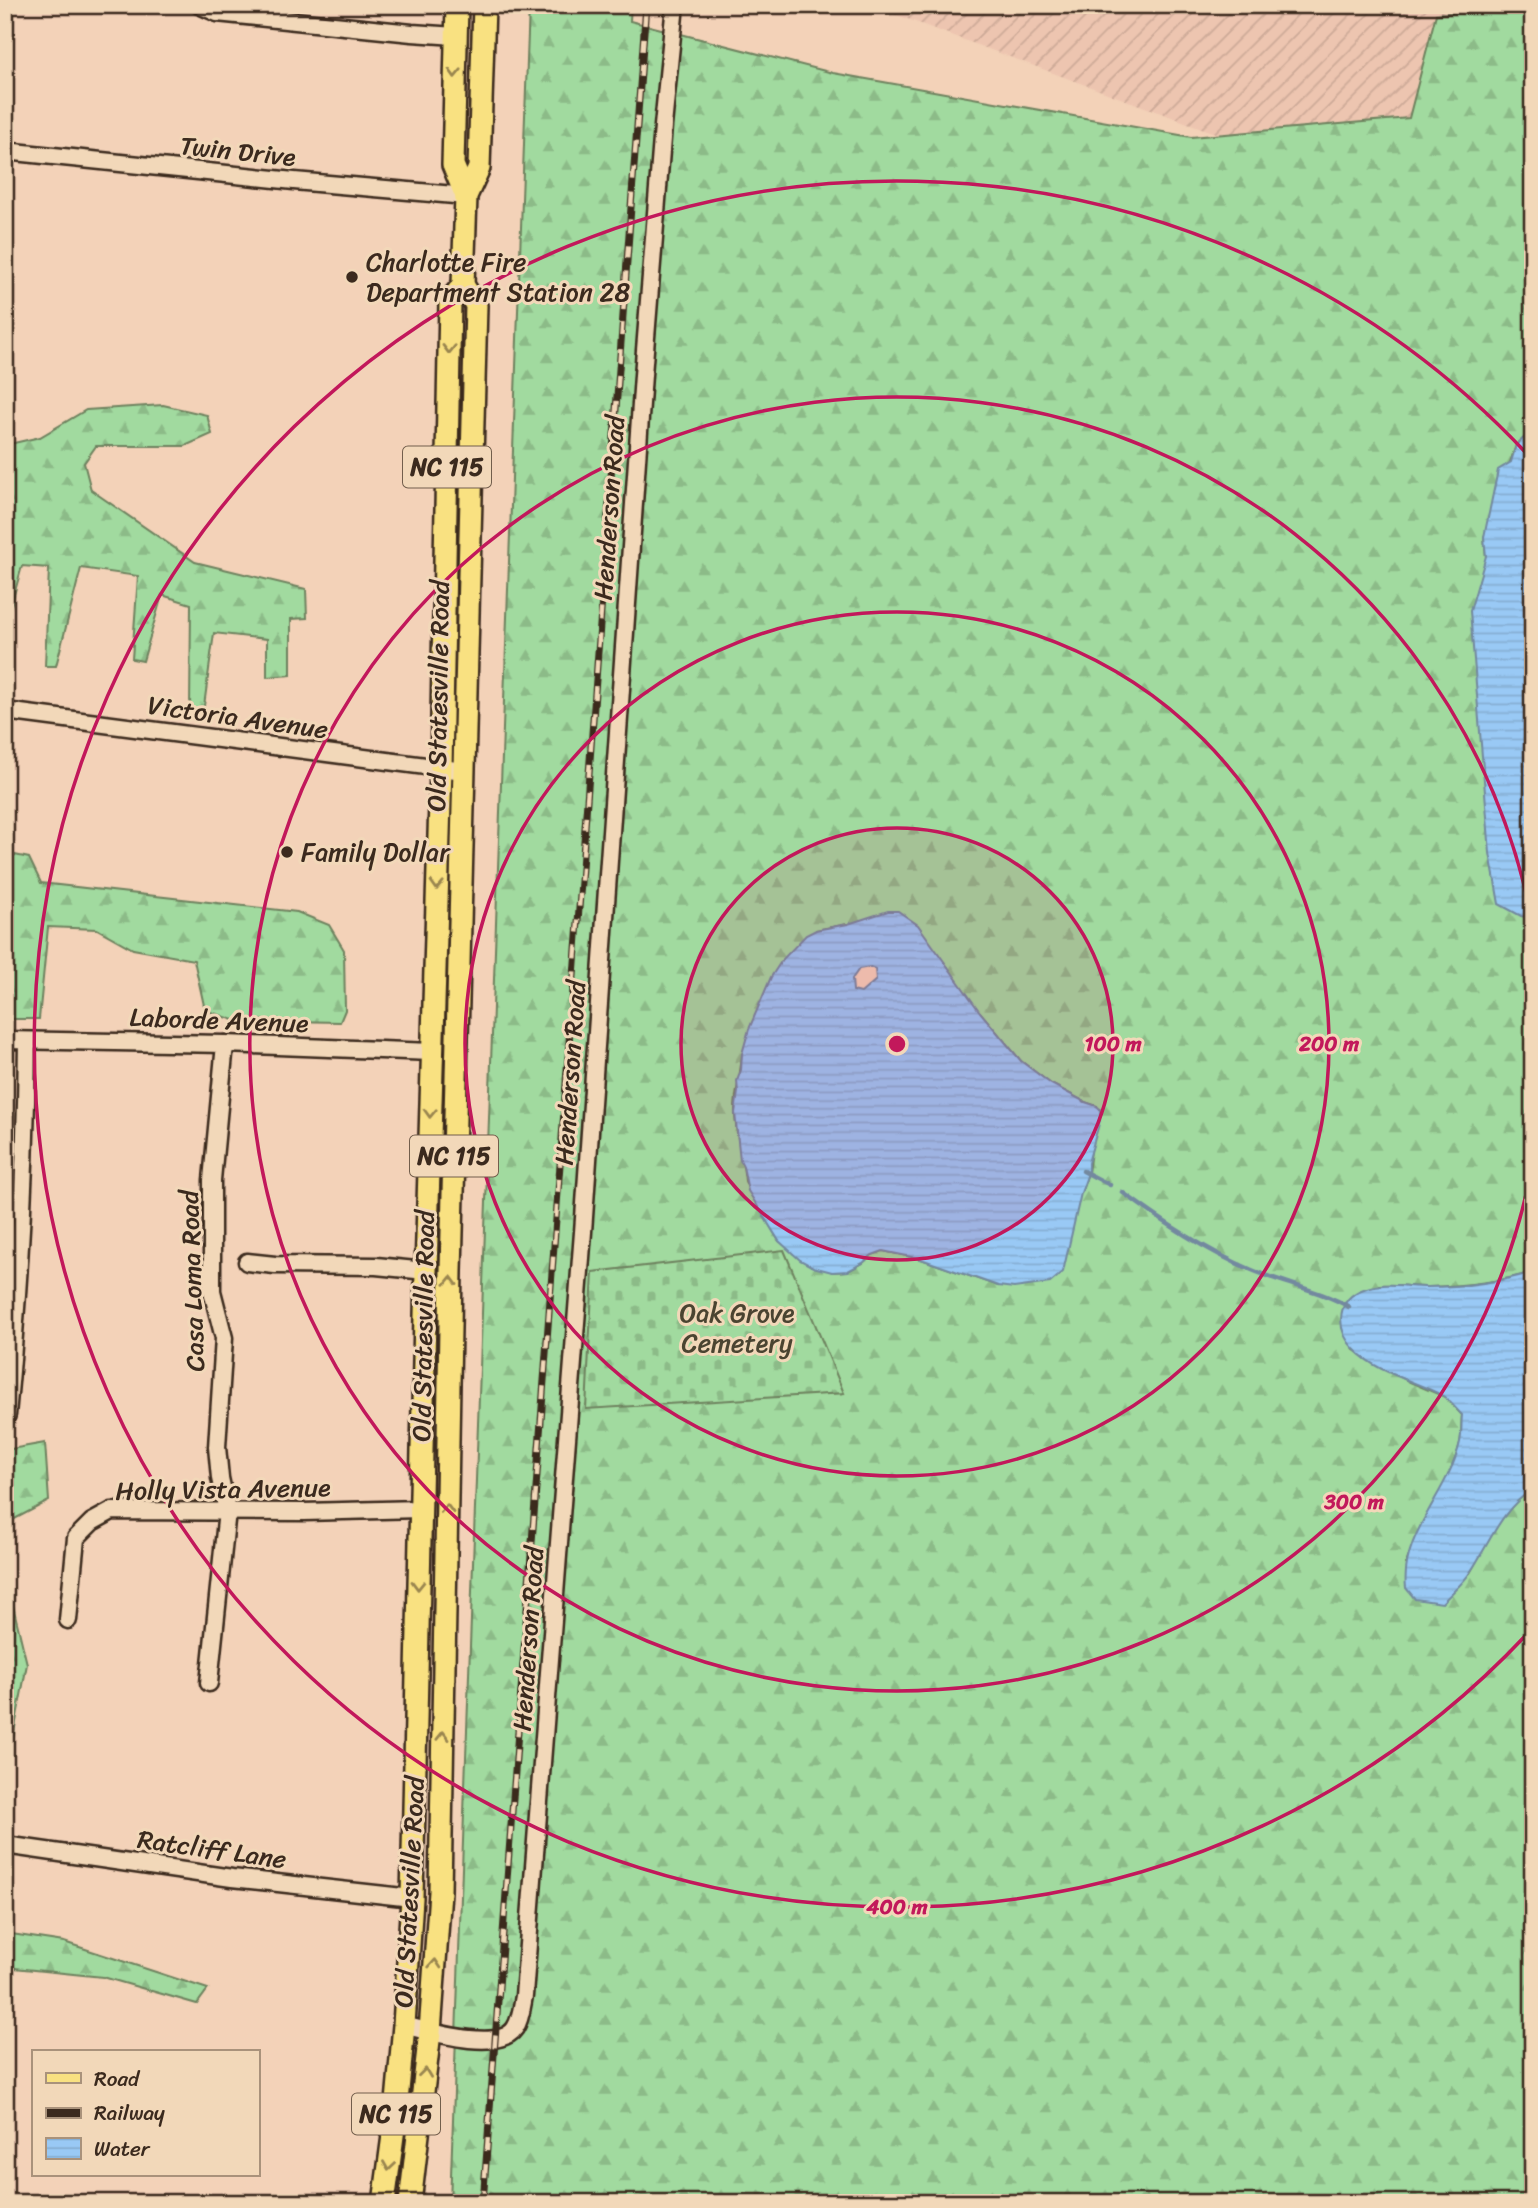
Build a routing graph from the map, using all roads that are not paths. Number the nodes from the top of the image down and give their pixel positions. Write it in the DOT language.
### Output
graph roads {
  1 [pos="199,5"];
  2 [pos="457,5"];
  3 [pos="484,5"];
  4 [pos="675,5"];
  5 [pos="253,11"];
  6 [pos="456,36"];
  7 [pos="5,151"];
  8 [pos="466,196"];
  9 [pos="463,285"];
  10 [pos="5,711"];
  11 [pos="441,768"];
  12 [pos="464,771"];
  13 [pos="5,1040"];
  14 [pos="27,1041"];
  15 [pos="225,1044"];
  16 [pos="432,1052"];
  17 [pos="247,1262"];
  18 [pos="426,1271"];
  19 [pos="7,1415"];
  20 [pos="420,1509"];
  21 [pos="228,1511"];
  22 [pos="68,1620"];
  23 [pos="209,1683"];
  24 [pos="5,1845"];
  25 [pos="412,1898"];
  26 [pos="404,2025"];
  27 [pos="430,2032"];
  28 [pos="384,2203"];
  29 [pos="410,2203"];
  1 -- 5 [label="street"];
  2 -- 6 [label="main road, Old Statesville Road / NC 115"];
  3 -- 8 [label="main road, Old Statesville Road / NC 115"];
  4 -- 27 [label="street, Henderson Road"];
  5 -- 6 [label="street"];
  6 -- 8 [label="main road, Old Statesville Road / NC 115, one-way"];
  7 -- 8 [label="street, Twin Drive"];
  8 -- 9 [label="main road, Old Statesville Road / NC 115"];
  9 -- 11 [label="main road, Old Statesville Road / NC 115, one-way"];
  9 -- 12 [label="main road, Old Statesville Road / NC 115"];
  10 -- 11 [label="street, Victoria Avenue"];
  11 -- 12 [label="street, Victoria Avenue"];
  11 -- 16 [label="main road, Old Statesville Road / NC 115, one-way"];
  27 -- 12 [label="main road, Old Statesville Road / NC 115, one-way"];
  13 -- 14 [label="street, Laborde Avenue"];
  14 -- 15 [label="street, Laborde Avenue"];
  14 -- 19 [label="street"];
  15 -- 16 [label="street, Laborde Avenue"];
  15 -- 21 [label="street, Casa Loma Road"];
  16 -- 18 [label="main road, Old Statesville Road / NC 115, one-way"];
  17 -- 18 [label="street"];
  18 -- 20 [label="main road, Old Statesville Road / NC 115"];
  20 -- 21 [label="street, Holly Vista Avenue"];
  20 -- 25 [label="main road, Old Statesville Road / NC 115, one-way"];
  21 -- 22 [label="street, Holly Vista Avenue"];
  21 -- 23 [label="street, Casa Loma Road"];
  24 -- 25 [label="street, Ratcliff Lane"];
  25 -- 26 [label="main road, Old Statesville Road / NC 115"];
  26 -- 27 [label="street, Henderson Road"];
  26 -- 28 [label="main road, Old Statesville Road / NC 115, one-way"];
  29 -- 27 [label="main road, Old Statesville Road / NC 115, one-way"];
}
